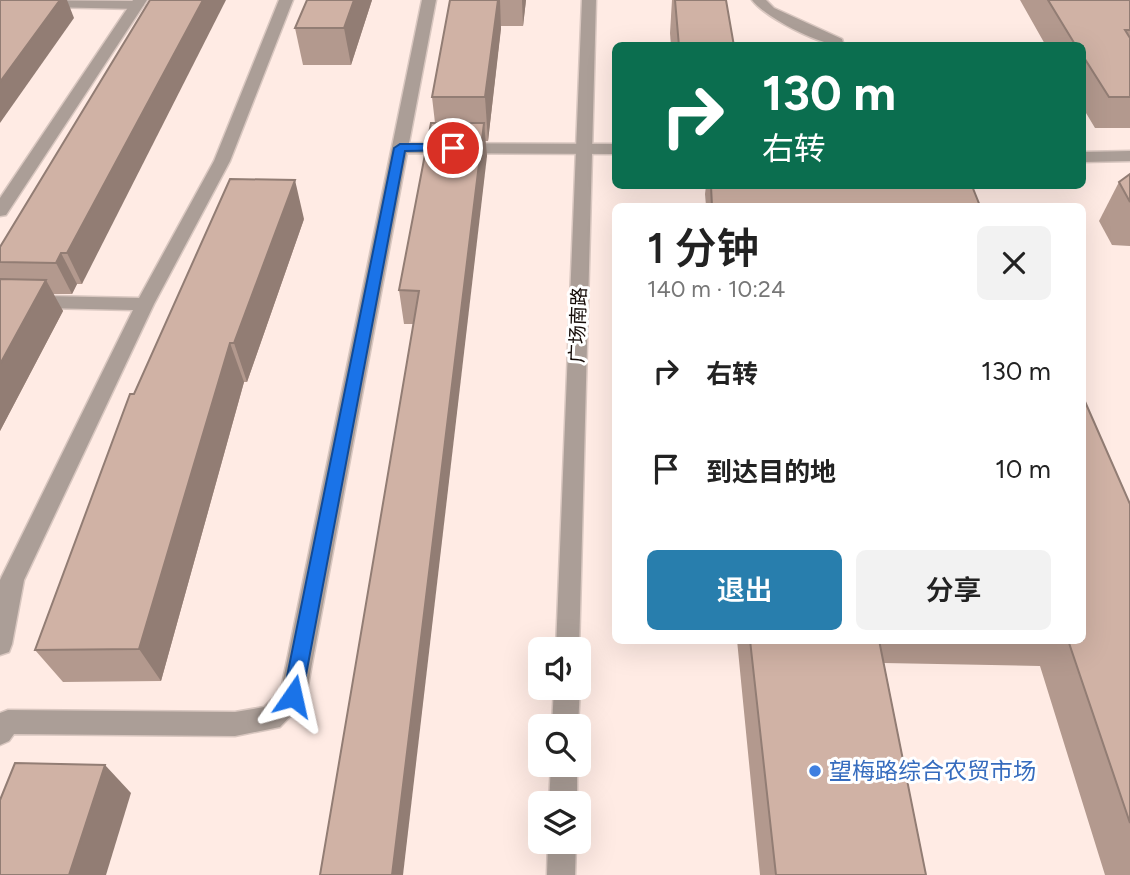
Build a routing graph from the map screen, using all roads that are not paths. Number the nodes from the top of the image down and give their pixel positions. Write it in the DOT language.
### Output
graph roads {
  1 [pos="286,0"];
  2 [pos="429,0"];
  3 [pos="589,0"];
  4 [pos="759,0"];
  5 [pos="0,2"];
  6 [pos="138,2"];
  7 [pos="837,42"];
  8 [pos="400,148"];
  9 [pos="584,149"];
  10 [pos="612,149"];
  11 [pos="1086,156"];
  12 [pos="1130,156"];
  13 [pos="0,211"];
  14 [pos="0,301"];
  15 [pos="145,304"];
  16 [pos="568,637"];
  17 [pos="0,644"];
  18 [pos="3,719"];
  19 [pos="562,854"];
  20 [pos="561,875"];
  1 -- 15 [label="street"];
  2 -- 8 [label="street"];
  3 -- 9 [label="street, 广场南路"];
  4 -- 7 [label="street"];
  5 -- 6 [label="street"];
  6 -- 13 [label="street"];
  8 -- 9 [label="street"];
  8 -- 18 [label="street"];
  9 -- 10 [label="street"];
  9 -- 16 [label="street, 广场南路"];
  11 -- 12 [label="street"];
  14 -- 15 [label="street"];
  15 -- 17 [label="street"];
  19 -- 20 [label="street"];
}
